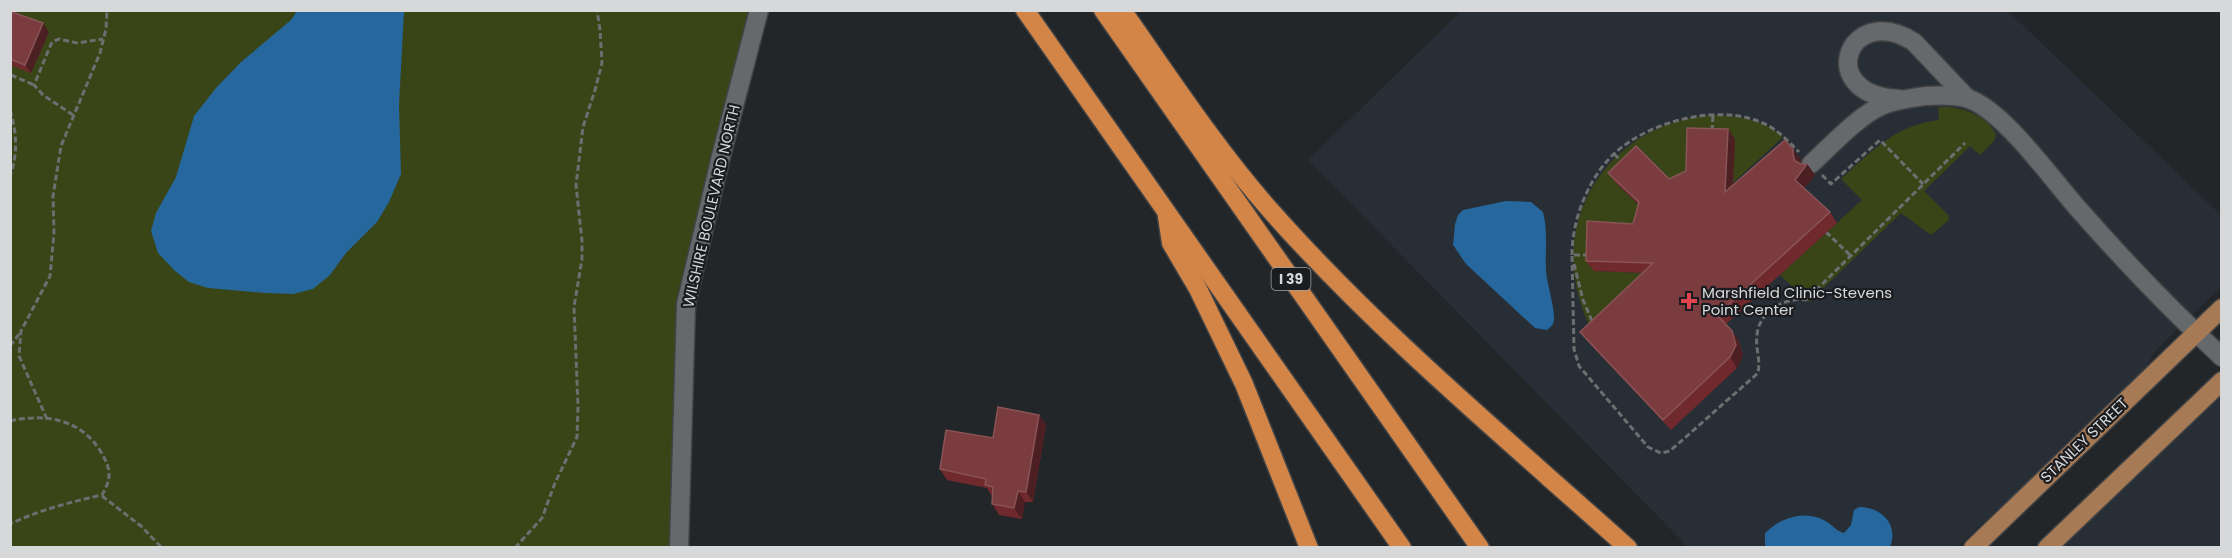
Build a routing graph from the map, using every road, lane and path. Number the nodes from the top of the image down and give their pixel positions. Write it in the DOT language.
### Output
graph roads {
  1 [pos="107,10"];
  2 [pos="597,10"];
  3 [pos="759,10"];
  4 [pos="1025,10"];
  5 [pos="1103,10"];
  6 [pos="1122,10"];
  7 [pos="103,39"];
  8 [pos="11,76"];
  9 [pos="34,85"];
  10 [pos="1967,98"];
  11 [pos="1903,99"];
  12 [pos="10,110"];
  13 [pos="73,115"];
  14 [pos="1713,115"];
  15 [pos="1712,139"];
  16 [pos="1965,143"];
  17 [pos="1614,154"];
  18 [pos="1811,164"];
  19 [pos="1631,169"];
  20 [pos="10,176"];
  21 [pos="1923,184"];
  22 [pos="1167,213"];
  23 [pos="1826,232"];
  24 [pos="1572,255"];
  25 [pos="1594,255"];
  26 [pos="1851,256"];
  27 [pos="2222,308"];
  28 [pos="1594,326"];
  29 [pos="21,331"];
  30 [pos="2195,333"];
  31 [pos="10,346"];
  32 [pos="2222,357"];
  33 [pos="2222,381"];
  34 [pos="47,419"];
  35 [pos="10,421"];
  36 [pos="102,495"];
  37 [pos="10,524"];
  38 [pos="162,548"];
  39 [pos="515,548"];
  40 [pos="679,548"];
  41 [pos="1309,548"];
  42 [pos="1402,548"];
  43 [pos="1480,548"];
  44 [pos="1628,548"];
  45 [pos="1973,548"];
  46 [pos="2047,548"];
  1 -- 7 [label="path"];
  2 -- 39 [label="path"];
  3 -- 40 [label="street, WILSHIRE BOULEVARD NORTH"];
  4 -- 22 [label="highway"];
  5 -- 43 [label="highway, I 39"];
  6 -- 44 [label="highway"];
  7 -- 9 [label="path"];
  7 -- 13 [label="path"];
  8 -- 9 [label="path"];
  9 -- 13 [label="path"];
  10 -- 11 [label="street"];
  10 -- 11 [label="street"];
  10 -- 30 [label="street"];
  11 -- 18 [label="street"];
  12 -- 20 [label="path"];
  13 -- 29 [label="path"];
  14 -- 15 [label="path"];
  14 -- 17 [label="path"];
  14 -- 18 [label="path"];
  16 -- 21 [label="path"];
  17 -- 19 [label="path"];
  17 -- 24 [label="path"];
  18 -- 21 [label="path"];
  21 -- 26 [label="path"];
  22 -- 41 [label="highway"];
  22 -- 42 [label="highway"];
  23 -- 26 [label="path"];
  24 -- 25 [label="path"];
  24 -- 26 [label="path"];
  24 -- 28 [label="path"];
  27 -- 30 [label="main road, STANLEY STREET"];
  29 -- 31 [label="path"];
  29 -- 34 [label="path"];
  30 -- 32 [label="street"];
  30 -- 45 [label="main road, STANLEY STREET"];
  33 -- 46 [label="main road"];
  34 -- 35 [label="path"];
  34 -- 36 [label="path"];
  36 -- 37 [label="path"];
  36 -- 38 [label="path"];
}
